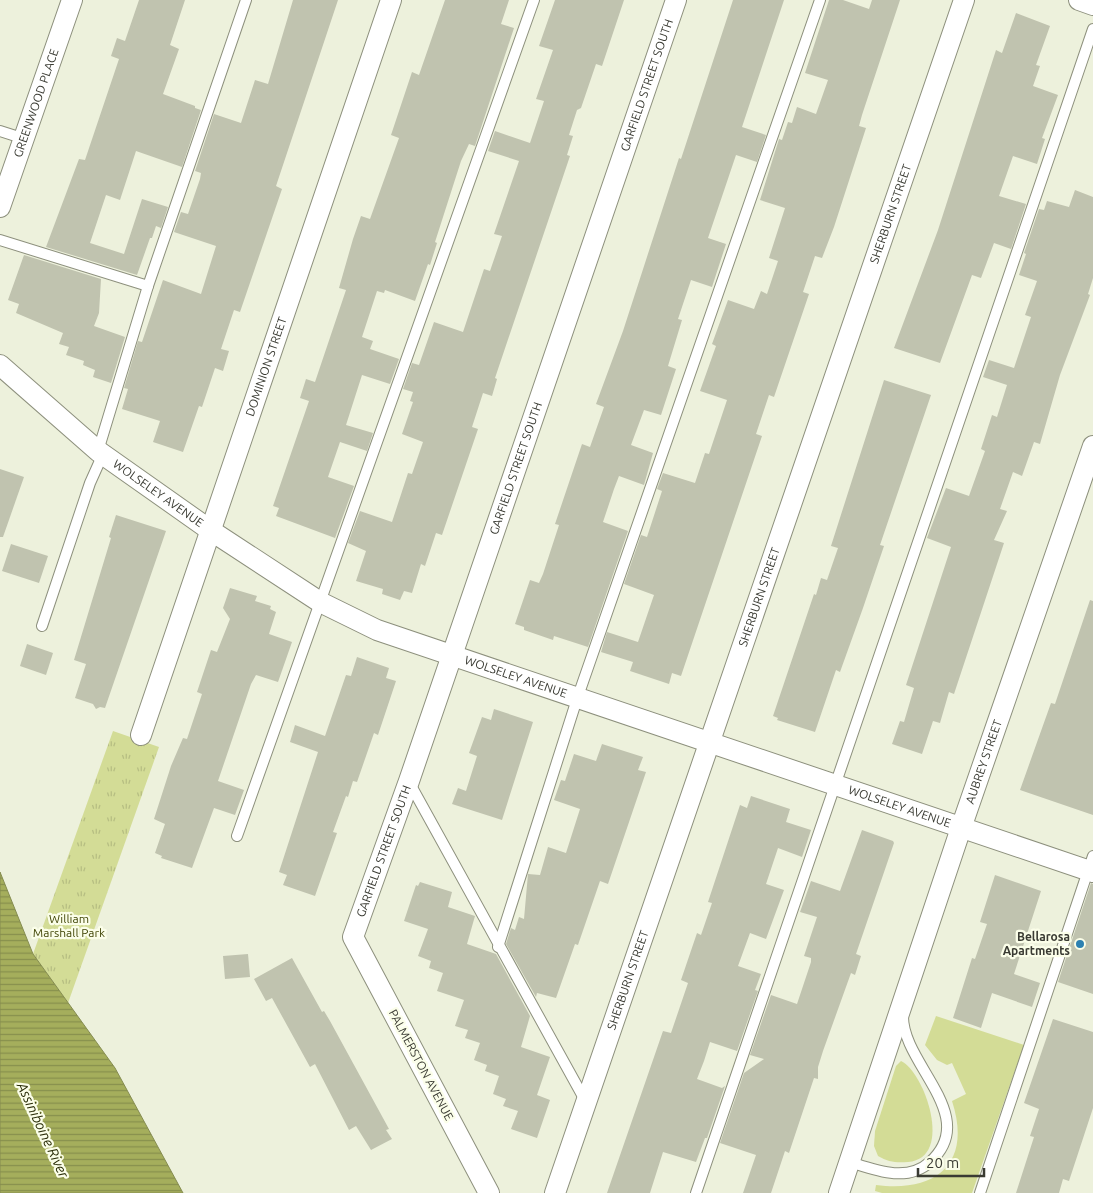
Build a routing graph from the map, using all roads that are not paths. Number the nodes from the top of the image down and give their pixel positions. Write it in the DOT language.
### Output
graph roads {
  1 [pos="72,0"];
  2 [pos="246,0"];
  3 [pos="391,0"];
  4 [pos="534,0"];
  5 [pos="676,0"];
  6 [pos="820,0"];
  7 [pos="964,0"];
  8 [pos="1079,0"];
  9 [pos="1093,5"];
  10 [pos="1093,29"];
  11 [pos="0,131"];
  12 [pos="25,139"];
  13 [pos="0,207"];
  14 [pos="0,240"];
  15 [pos="148,286"];
  16 [pos="0,365"];
  17 [pos="1093,446"];
  18 [pos="100,452"];
  19 [pos="210,530"];
  20 [pos="320,602"];
  21 [pos="42,626"];
  22 [pos="451,656"];
  23 [pos="577,699"];
  24 [pos="141,735"];
  25 [pos="708,743"];
  26 [pos="408,781"];
  27 [pos="834,786"];
  28 [pos="961,828"];
  29 [pos="237,836"];
  30 [pos="1091,866"];
  31 [pos="353,936"];
  32 [pos="498,947"];
  33 [pos="903,1000"];
  34 [pos="586,1102"];
  35 [pos="850,1162"];
  36 [pos="489,1193"];
  37 [pos="555,1193"];
  38 [pos="696,1193"];
  39 [pos="840,1193"];
  40 [pos="980,1193"];
  1 -- 12 [label="street, GREENWOOD PLACE"];
  2 -- 15 [label="lane"];
  3 -- 19 [label="street, DOMINION STREET"];
  4 -- 20 [label="lane"];
  5 -- 22 [label="street, GARFIELD STREET SOUTH"];
  6 -- 23 [label="lane"];
  7 -- 25 [label="street, SHERBURN STREET"];
  8 -- 9 [label="street"];
  10 -- 27 [label="lane"];
  11 -- 12 [label="lane"];
  12 -- 13 [label="street, GREENWOOD PLACE"];
  14 -- 15 [label="lane"];
  15 -- 18 [label="lane"];
  16 -- 18 [label="street, WOLSELEY AVENUE"];
  17 -- 28 [label="street, AUBREY STREET"];
  18 -- 19 [label="street, WOLSELEY AVENUE"];
  18 -- 21 [label="lane"];
  19 -- 20 [label="street, WOLSELEY AVENUE"];
  19 -- 24 [label="street, DOMINION STREET"];
  20 -- 22 [label="street, WOLSELEY AVENUE"];
  20 -- 29 [label="lane"];
  22 -- 23 [label="street, WOLSELEY AVENUE"];
  22 -- 26 [label="street, GARFIELD STREET SOUTH"];
  23 -- 25 [label="street, WOLSELEY AVENUE"];
  23 -- 32 [label="lane"];
  25 -- 27 [label="street, WOLSELEY AVENUE"];
  25 -- 34 [label="street, SHERBURN STREET"];
  26 -- 31 [label="street, GARFIELD STREET SOUTH"];
  26 -- 32 [label="lane"];
  27 -- 28 [label="street, WOLSELEY AVENUE"];
  27 -- 38 [label="lane"];
  28 -- 30 [label="street, WOLSELEY AVENUE"];
  28 -- 33 [label="street, AUBREY STREET"];
  30 -- 40 [label="lane"];
  31 -- 36 [label="street, PALMERSTON AVENUE"];
  32 -- 34 [label="lane"];
  33 -- 35 [label="street, AUBREY STREET"];
  33 -- 35 [label="lane"];
  34 -- 37 [label="street, SHERBURN STREET"];
  35 -- 39 [label="street, AUBREY STREET"];
}
